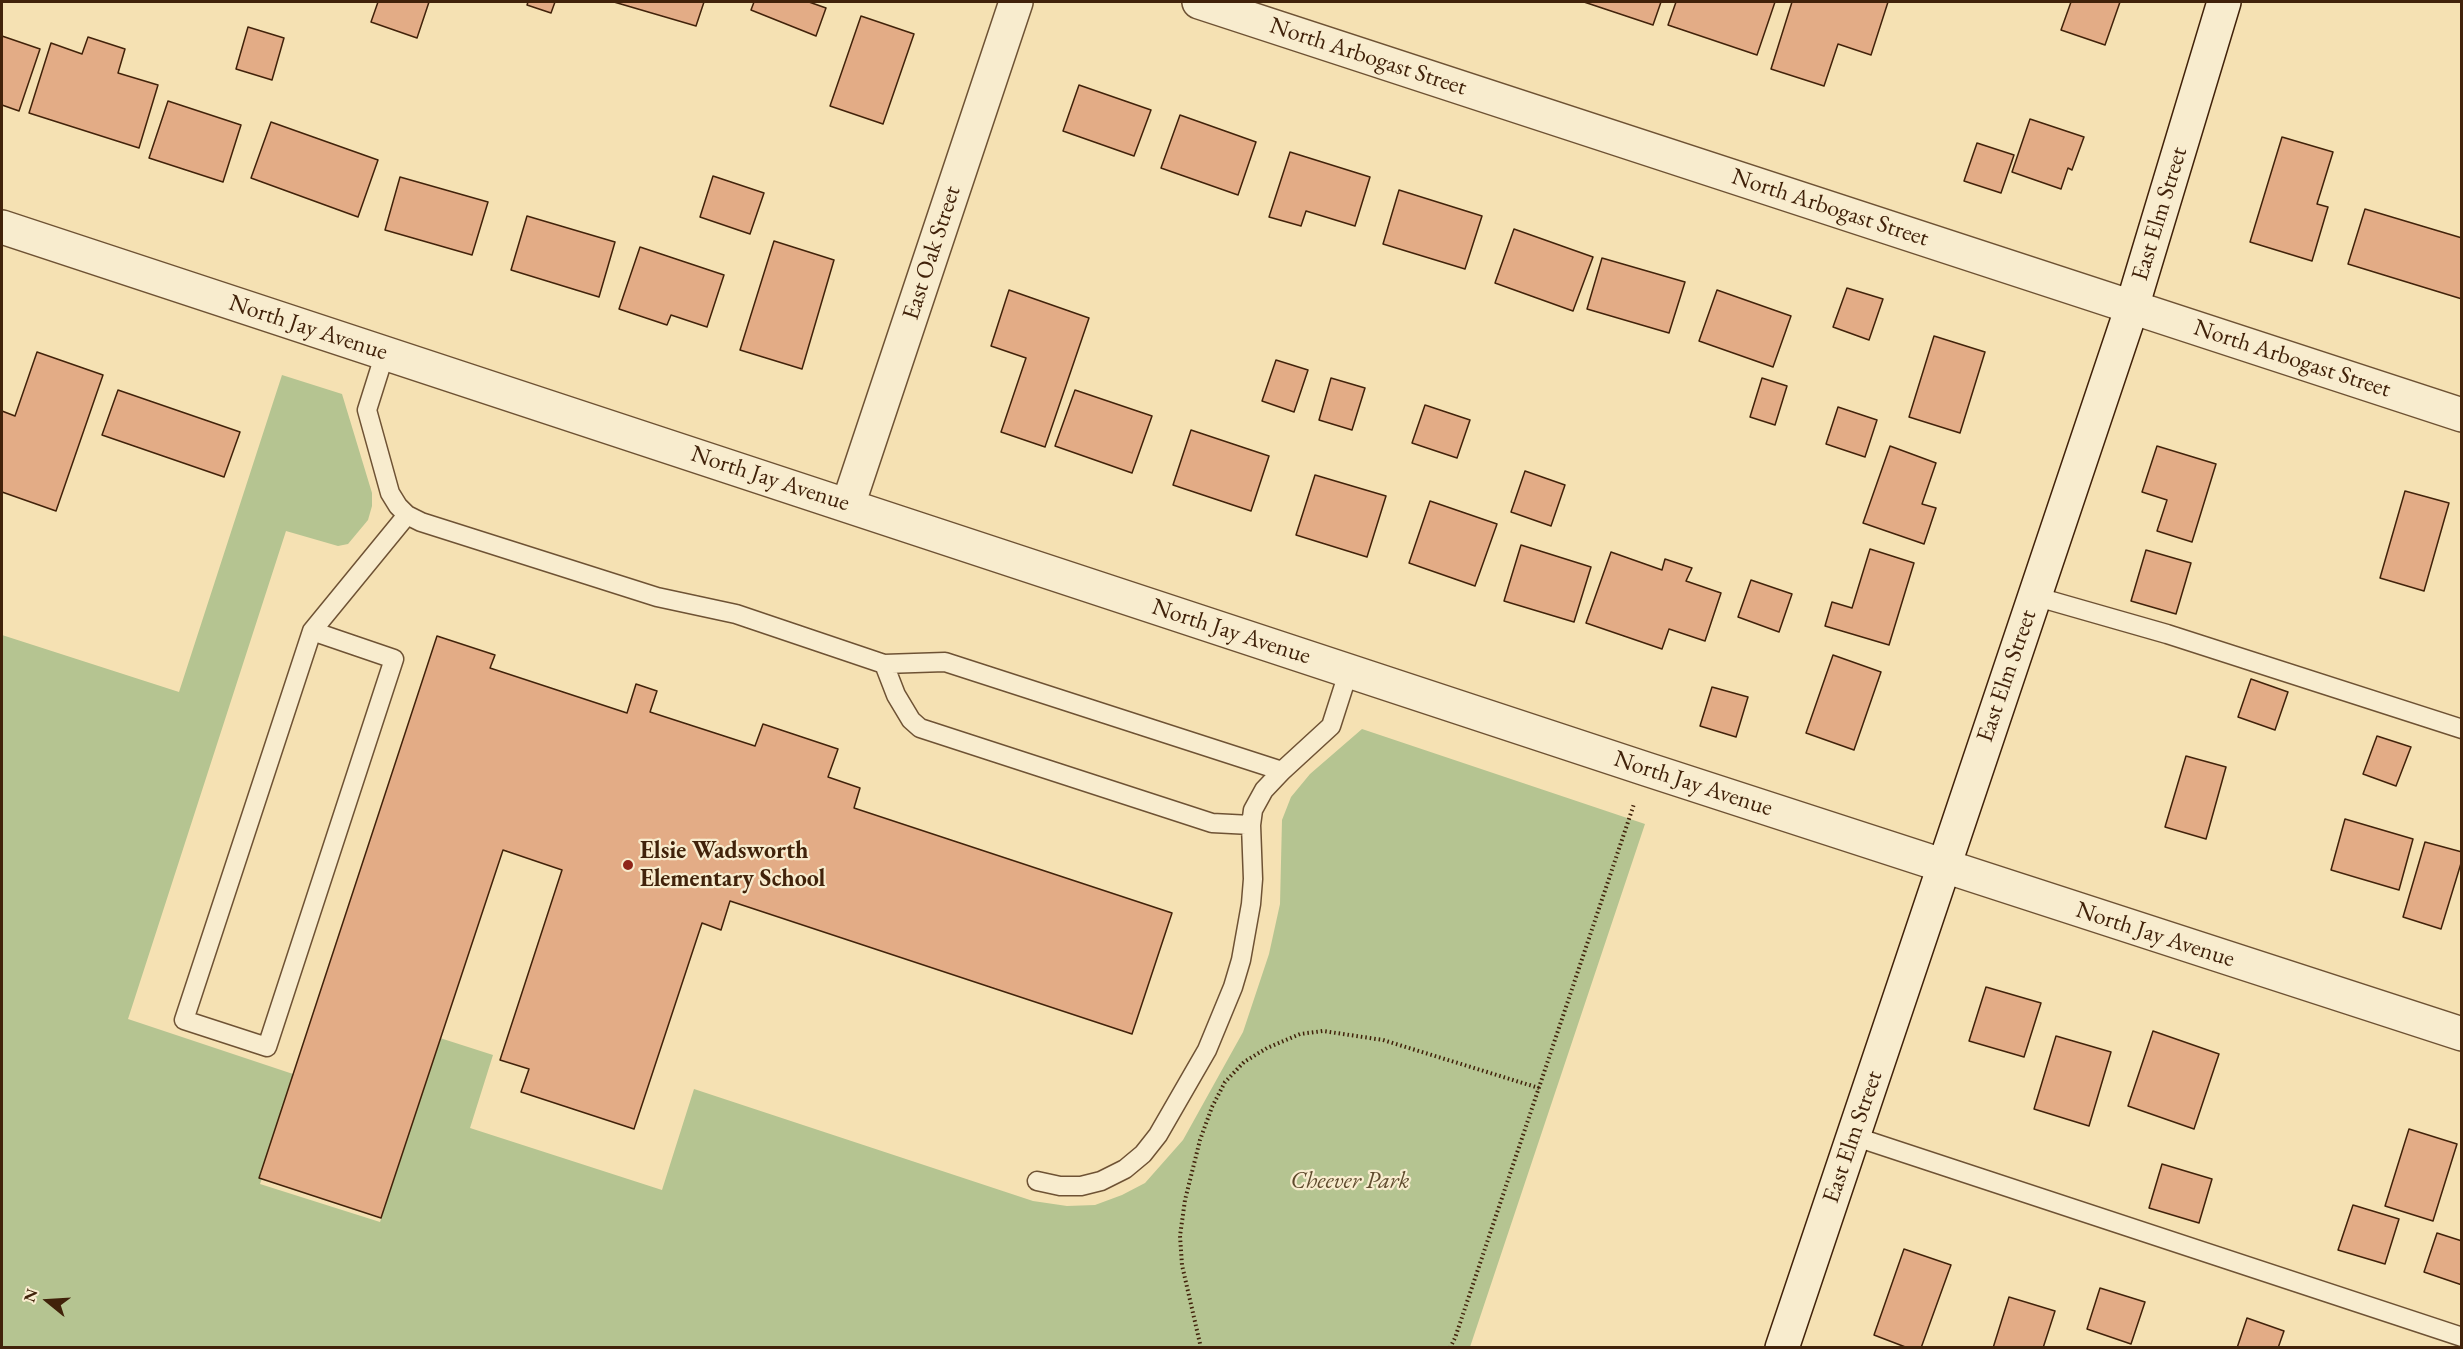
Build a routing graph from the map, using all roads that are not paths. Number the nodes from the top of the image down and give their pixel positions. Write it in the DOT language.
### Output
graph roads {
  1 [pos="1016,2"];
  2 [pos="1199,2"];
  3 [pos="2224,2"];
  4 [pos="2,227"];
  5 [pos="2132,307"];
  6 [pos="385,353"];
  7 [pos="2462,415"];
  8 [pos="848,505"];
  9 [pos="407,515"];
  10 [pos="2034,596"];
  11 [pos="312,631"];
  12 [pos="884,664"];
  13 [pos="1349,670"];
  14 [pos="2462,729"];
  15 [pos="1282,771"];
  16 [pos="1251,825"];
  17 [pos="1943,866"];
  18 [pos="2462,1034"];
  19 [pos="1853,1136"];
  20 [pos="1037,1181"];
  21 [pos="2462,1337"];
  22 [pos="1782,1347"];
  1 -- 8 [label="street, East Oak Street"];
  2 -- 5 [label="street, North Arbogast Street"];
  3 -- 5 [label="street, East Elm Street"];
  4 -- 6 [label="street, North Jay Avenue"];
  5 -- 7 [label="street, North Arbogast Street"];
  5 -- 10 [label="street, East Elm Street"];
  6 -- 8 [label="street, North Jay Avenue"];
  6 -- 9 [label="lane"];
  8 -- 13 [label="street, North Jay Avenue"];
  9 -- 11 [label="lane"];
  9 -- 12 [label="lane"];
  10 -- 14 [label="lane"];
  10 -- 17 [label="street, East Elm Street"];
  11 -- 11 [label="lane"];
  12 -- 15 [label="lane"];
  12 -- 16 [label="lane"];
  13 -- 15 [label="lane"];
  13 -- 17 [label="street, North Jay Avenue"];
  15 -- 16 [label="lane"];
  16 -- 20 [label="lane"];
  17 -- 18 [label="street, North Jay Avenue"];
  17 -- 19 [label="street, East Elm Street"];
  19 -- 21 [label="lane"];
  19 -- 22 [label="street, East Elm Street"];
}
